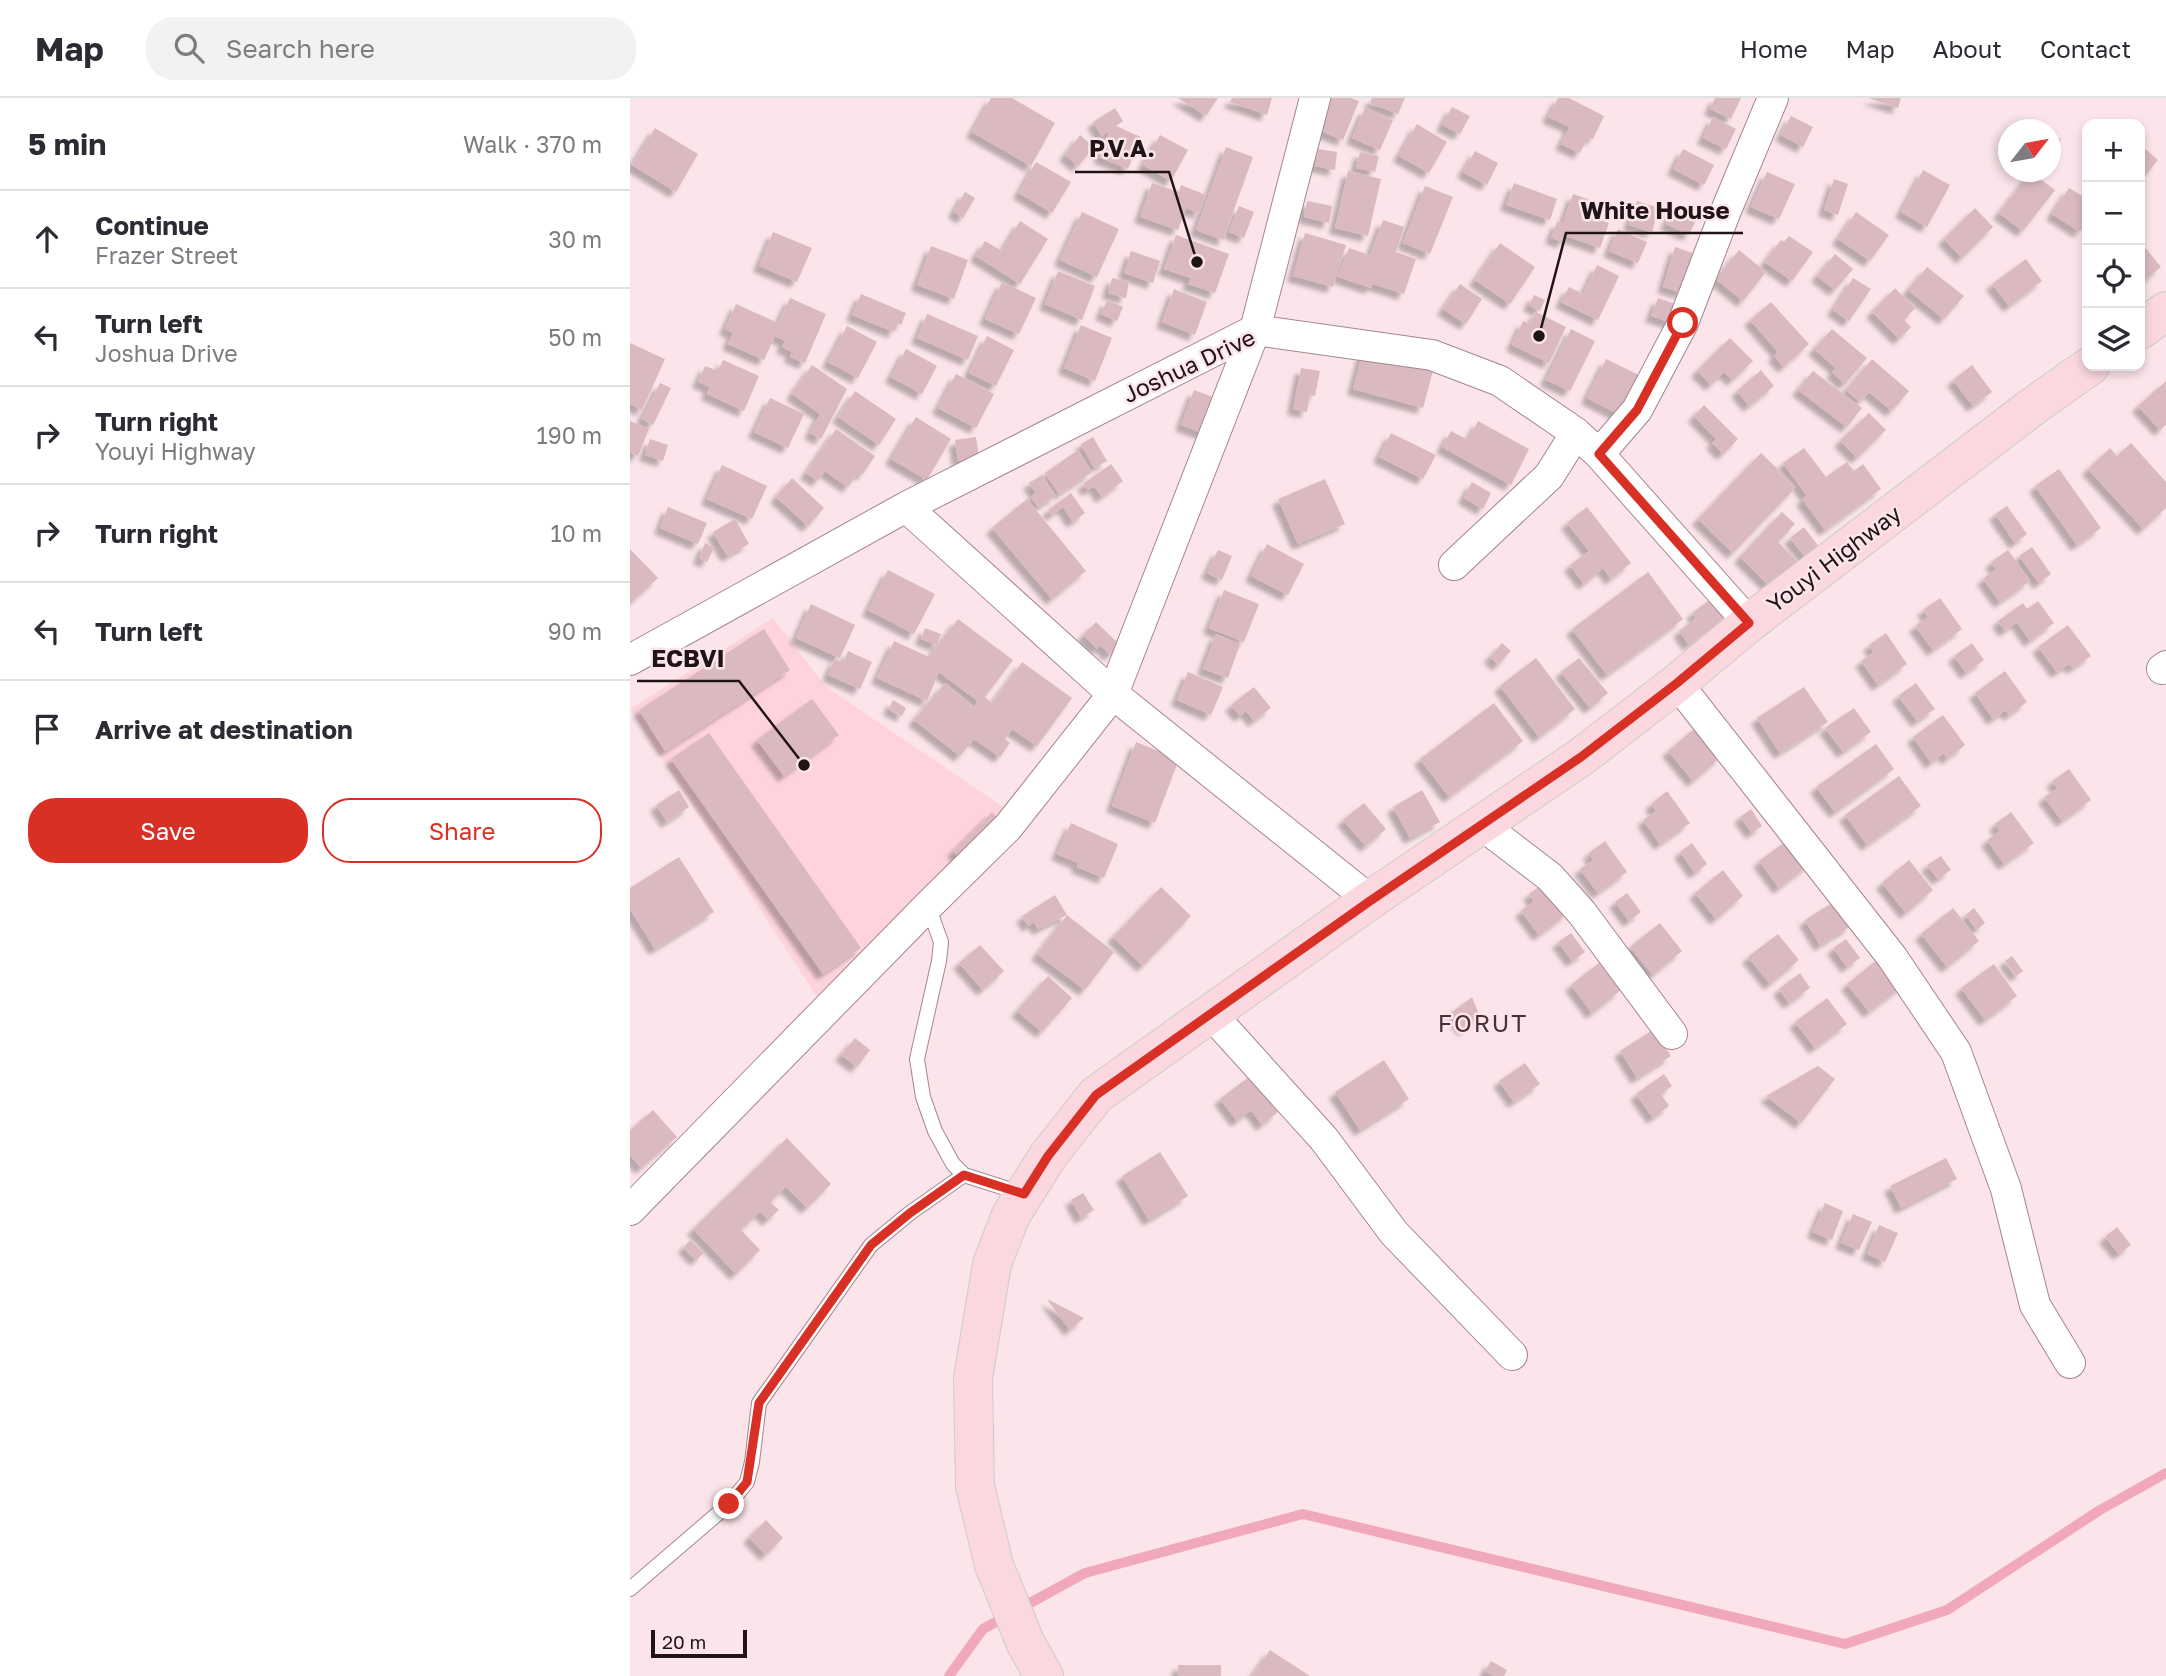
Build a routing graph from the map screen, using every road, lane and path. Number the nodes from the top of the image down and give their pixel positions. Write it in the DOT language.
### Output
graph roads {
  1 [pos="1315,98"];
  2 [pos="1773,98"];
  3 [pos="2166,312"];
  4 [pos="2145,327"];
  5 [pos="1255,330"];
  6 [pos="2083,371"];
  7 [pos="1576,433"];
  8 [pos="1599,454"];
  9 [pos="905,507"];
  10 [pos="1454,565"];
  11 [pos="1749,623"];
  12 [pos="630,660"];
  13 [pos="1677,683"];
  14 [pos="1113,694"];
  15 [pos="1482,825"];
  16 [pos="1370,901"];
  17 [pos="928,906"];
  18 [pos="1211,1014"];
  19 [pos="1672,1034"];
  20 [pos="964,1175"];
  21 [pos="1024,1194"];
  22 [pos="630,1210"];
  23 [pos="1512,1355"];
  24 [pos="2070,1363"];
  25 [pos="630,1589"];
  26 [pos="1044,1676"];
  1 -- 5 [label="street"];
  2 -- 8 [label="street"];
  3 -- 4 [label="main road"];
  5 -- 7 [label="street, Joshua Drive"];
  5 -- 9 [label="street, Joshua Drive"];
  5 -- 14 [label="street"];
  6 -- 11 [label="main road, Youyi Highway"];
  7 -- 8 [label="street, Joshua Drive"];
  7 -- 10 [label="street"];
  8 -- 11 [label="street, Joshua Drive"];
  9 -- 12 [label="street, Joshua Drive"];
  9 -- 14 [label="street"];
  11 -- 13 [label="main road, Youyi Highway"];
  13 -- 15 [label="main road, Youyi Highway"];
  13 -- 24 [label="street"];
  14 -- 16 [label="street"];
  14 -- 17 [label="street"];
  15 -- 16 [label="main road, Youyi Highway"];
  15 -- 19 [label="street"];
  16 -- 18 [label="main road, Youyi Highway"];
  17 -- 20 [label="lane"];
  17 -- 22 [label="street"];
  18 -- 21 [label="main road, Youyi Highway"];
  18 -- 23 [label="street"];
  20 -- 21 [label="lane"];
  20 -- 25 [label="lane"];
  21 -- 26 [label="main road, Youyi Highway"];
}
